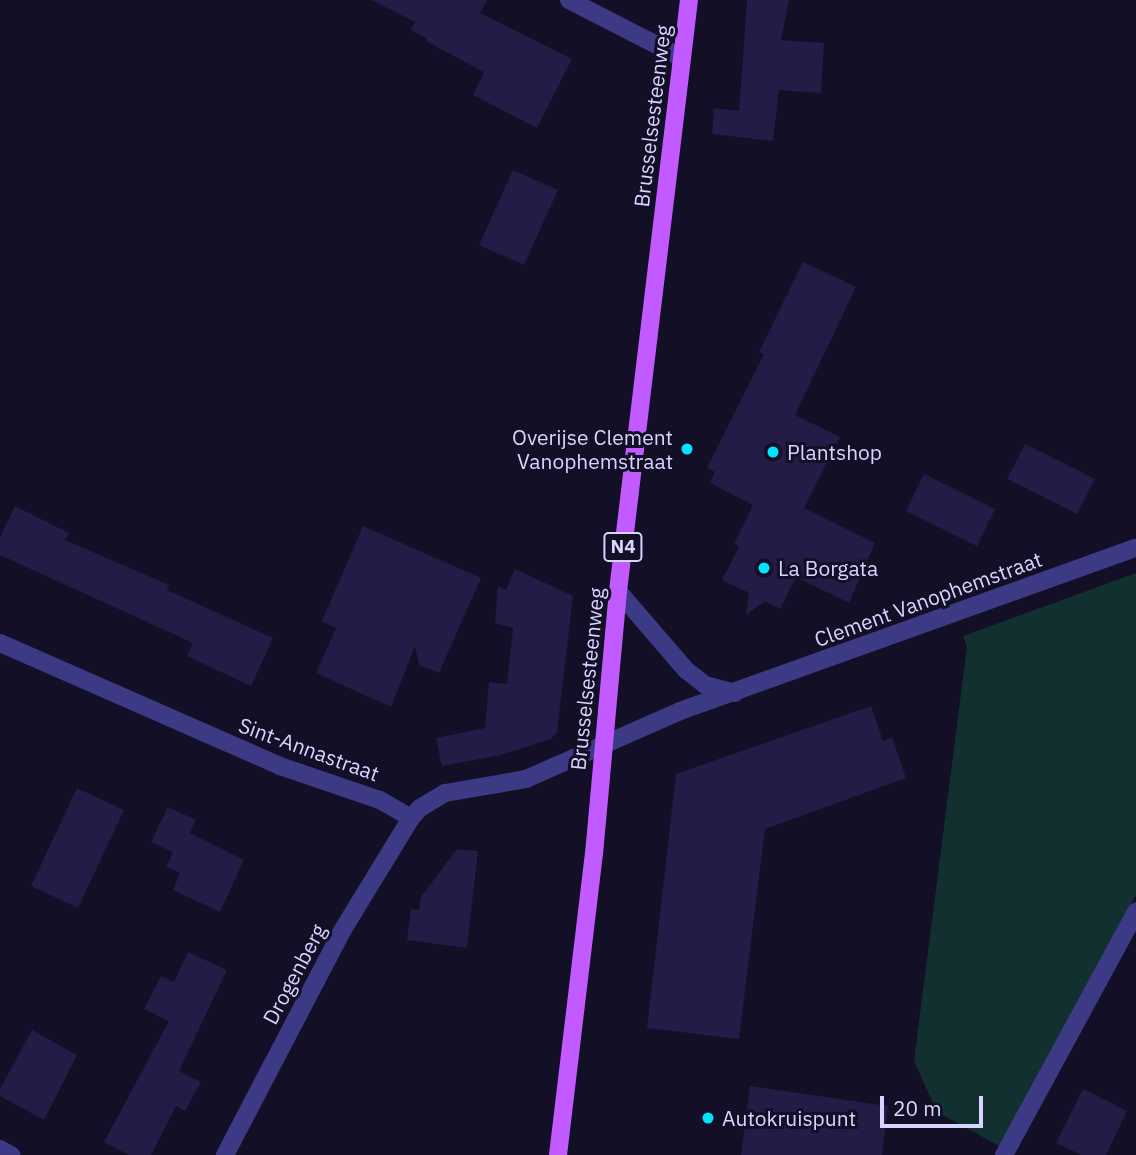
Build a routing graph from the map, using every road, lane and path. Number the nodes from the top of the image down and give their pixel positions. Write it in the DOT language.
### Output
graph roads {
  1 [pos="569,0"];
  2 [pos="689,0"];
  3 [pos="682,58"];
  4 [pos="1136,548"];
  5 [pos="618,591"];
  6 [pos="0,643"];
  7 [pos="735,693"];
  8 [pos="602,748"];
  9 [pos="411,818"];
  10 [pos="1136,912"];
  11 [pos="0,1149"];
  12 [pos="11,1155"];
  13 [pos="225,1155"];
  14 [pos="558,1155"];
  15 [pos="1004,1155"];
  1 -- 3 [label="street"];
  2 -- 3 [label="main road, Brusselsesteenweg / N4"];
  3 -- 5 [label="main road, Brusselsesteenweg / N4"];
  4 -- 7 [label="street, Clement Vanophemstraat"];
  5 -- 7 [label="street"];
  5 -- 8 [label="main road, Brusselsesteenweg / N4"];
  6 -- 9 [label="street, Sint-Annastraat"];
  7 -- 8 [label="street, Clement Vanophemstraat"];
  8 -- 9 [label="street"];
  8 -- 14 [label="main road, Brusselsesteenweg / N4"];
  9 -- 13 [label="street, Drogenberg"];
  10 -- 15 [label="street"];
  11 -- 12 [label="street"];
}
